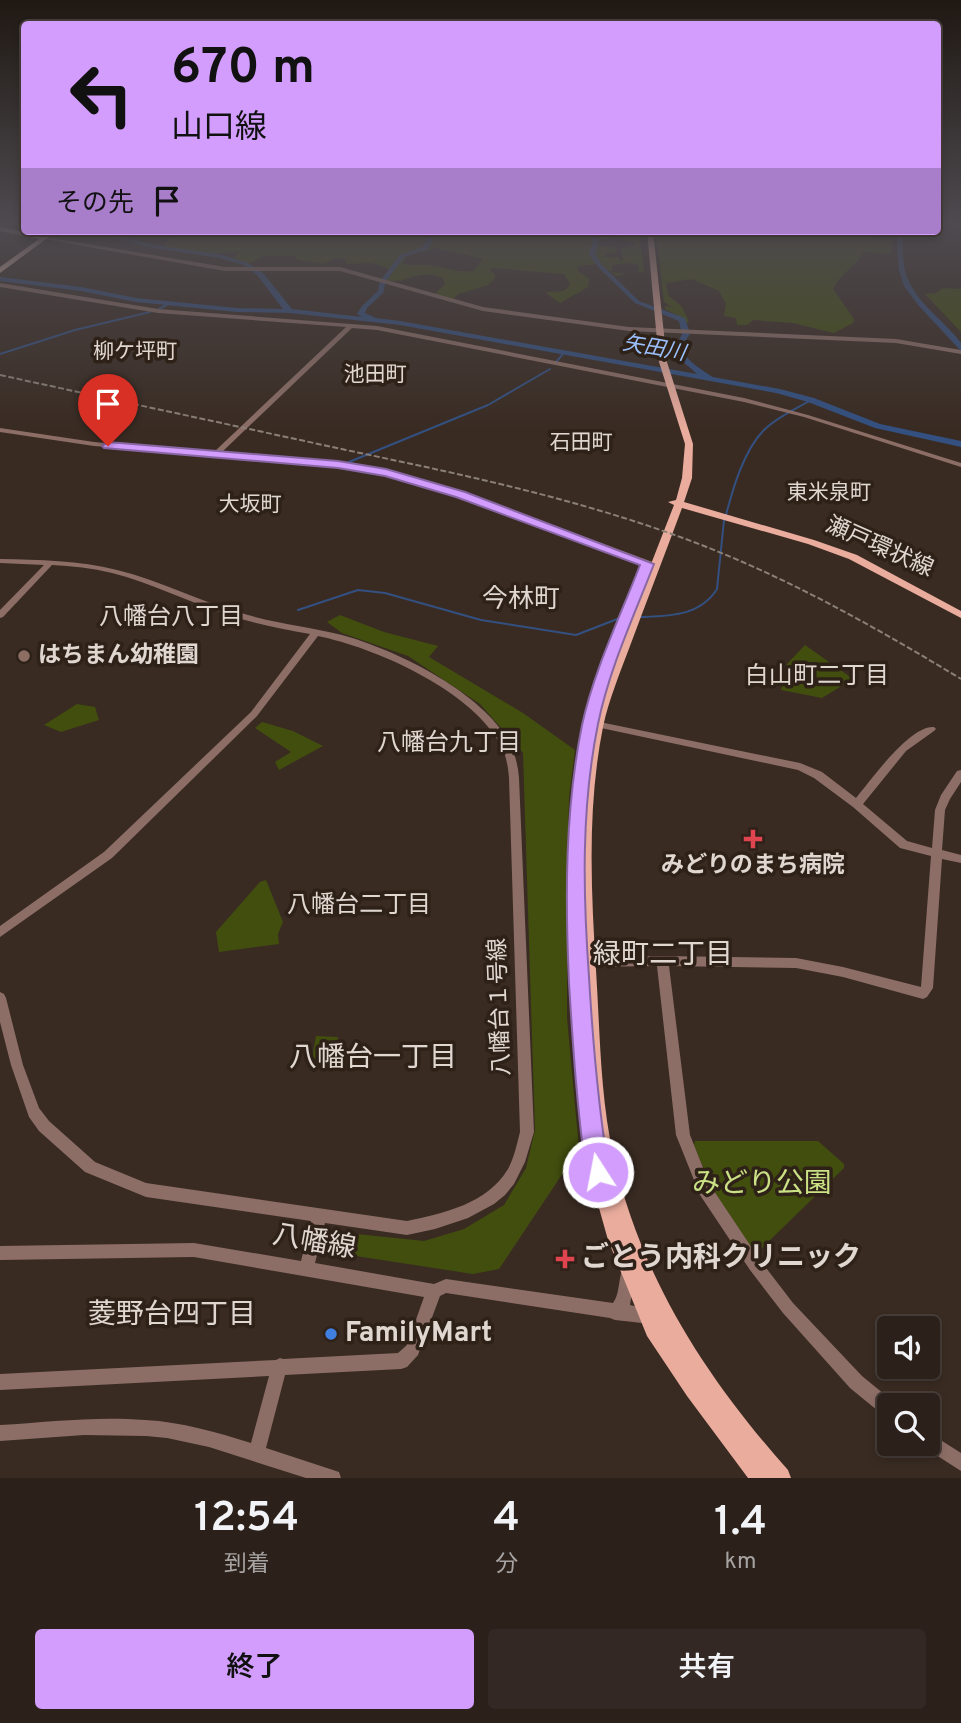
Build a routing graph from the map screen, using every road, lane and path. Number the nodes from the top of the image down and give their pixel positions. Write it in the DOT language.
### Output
graph roads {
  1 [pos="43,292"];
  2 [pos="422,292"];
  3 [pos="653,292"];
  4 [pos="655,307"];
  5 [pos="352,325"];
  6 [pos="657,332"];
  7 [pos="960,352"];
  8 [pos="667,384"];
  9 [pos="0,430"];
  10 [pos="216,454"];
  11 [pos="961,465"];
  12 [pos="677,502"];
  13 [pos="0,561"];
  14 [pos="50,563"];
  15 [pos="651,565"];
  16 [pos="961,609"];
  17 [pos="0,615"];
  18 [pos="961,615"];
  19 [pos="315,633"];
  20 [pos="594,724"];
  21 [pos="931,729"];
  22 [pos="961,774"];
  23 [pos="857,804"];
  24 [pos="936,853"];
  25 [pos="961,859"];
  26 [pos="0,932"];
  27 [pos="662,961"];
  28 [pos="583,962"];
  29 [pos="0,998"];
  30 [pos="319,1217"];
  31 [pos="0,1254"];
  32 [pos="307,1267"];
  33 [pos="628,1268"];
  34 [pos="434,1291"];
  35 [pos="615,1312"];
  36 [pos="655,1316"];
  37 [pos="280,1366"];
  38 [pos="0,1382"];
  39 [pos="877,1399"];
  40 [pos="0,1433"];
  41 [pos="940,1448"];
  42 [pos="256,1453"];
  43 [pos="961,1462"];
  44 [pos="333,1478"];
  45 [pos="761,1478"];
  46 [pos="780,1478"];
  1 -- 5 [label="street"];
  2 -- 6 [label="street"];
  3 -- 4 [label="main road"];
  4 -- 6 [label="main road"];
  5 -- 8 [label="street"];
  5 -- 10 [label="street"];
  6 -- 7 [label="street"];
  6 -- 8 [label="main road"];
  8 -- 11 [label="street"];
  8 -- 12 [label="main road"];
  9 -- 10 [label="street"];
  10 -- 15 [label="street"];
  12 -- 15 [label="main road"];
  12 -- 16 [label="main road, 瀬戸環状線"];
  12 -- 18 [label="main road, 瀬戸環状線"];
  13 -- 14 [label="street, 八幡台１号線"];
  14 -- 17 [label="street"];
  14 -- 19 [label="street, 八幡台１号線"];
  15 -- 20 [label="main road"];
  19 -- 26 [label="street"];
  19 -- 30 [label="street, 八幡台１号線"];
  20 -- 23 [label="street"];
  20 -- 28 [label="main road"];
  21 -- 23 [label="street"];
  22 -- 24 [label="street"];
  23 -- 24 [label="street"];
  24 -- 25 [label="street"];
  24 -- 27 [label="street"];
  27 -- 28 [label="street"];
  27 -- 39 [label="street"];
  28 -- 33 [label="main road"];
  28 -- 36 [label="main road"];
  29 -- 30 [label="street, 八幡台１号線"];
  30 -- 32 [label="street"];
  31 -- 32 [label="street, 八幡線"];
  32 -- 34 [label="street, 八幡線"];
  33 -- 35 [label="street"];
  33 -- 36 [label="main road"];
  34 -- 35 [label="street, 八幡線"];
  34 -- 37 [label="street"];
  35 -- 36 [label="street, 八幡線"];
  36 -- 45 [label="main road"];
  36 -- 46 [label="main road"];
  37 -- 38 [label="street"];
  37 -- 42 [label="street"];
  40 -- 42 [label="street"];
  41 -- 43 [label="street"];
  42 -- 44 [label="street"];
}
